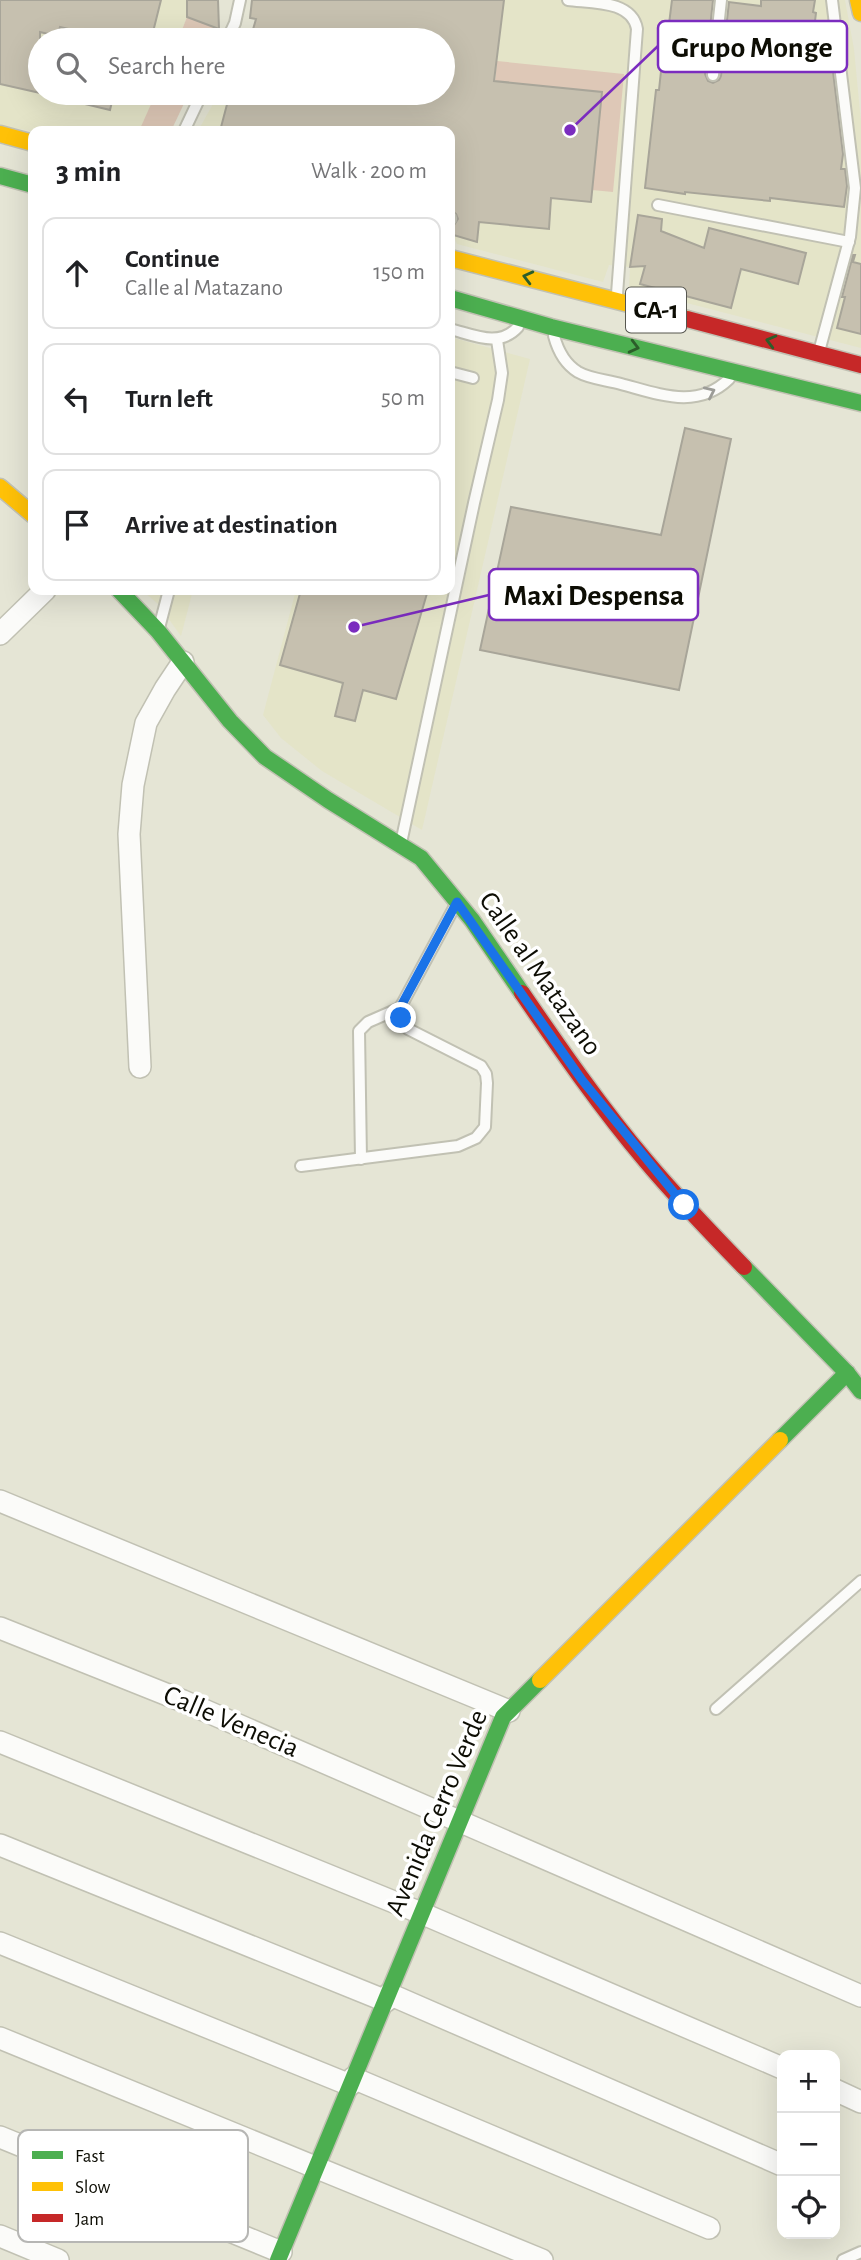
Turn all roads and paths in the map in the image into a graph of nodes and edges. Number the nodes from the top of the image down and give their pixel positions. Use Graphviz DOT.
graph roads {
  1 [pos="240,0"];
  2 [pos="568,0"];
  3 [pos="720,0"];
  4 [pos="832,0"];
  5 [pos="859,0"];
  6 [pos="861,13"];
  7 [pos="233,28"];
  8 [pos="713,75"];
  9 [pos="196,105"];
  10 [pos="186,126"];
  11 [pos="0,134"];
  12 [pos="28,142"];
  13 [pos="0,176"];
  14 [pos="28,184"];
  15 [pos="658,205"];
  16 [pos="849,242"];
  17 [pos="455,259"];
  18 [pos="567,287"];
  19 [pos="455,299"];
  20 [pos="616,300"];
  21 [pos="585,314"];
  22 [pos="523,319"];
  23 [pos="551,327"];
  24 [pos="455,330"];
  25 [pos="497,340"];
  26 [pos="605,340"];
  27 [pos="818,354"];
  28 [pos="861,365"];
  29 [pos="735,372"];
  30 [pos="455,373"];
  31 [pos="473,378"];
  32 [pos="861,403"];
  33 [pos="0,486"];
  34 [pos="28,510"];
  35 [pos="455,591"];
  36 [pos="40,595"];
  37 [pos="124,595"];
  38 [pos="168,595"];
  39 [pos="454,595"];
  40 [pos="158,631"];
  41 [pos="0,634"];
  42 [pos="183,662"];
  43 [pos="400,845"];
  44 [pos="457,902"];
  45 [pos="400,1008"];
  46 [pos="141,1067"];
  47 [pos="361,1159"];
  48 [pos="301,1166"];
  49 [pos="847,1373"];
  50 [pos="861,1391"];
  51 [pos="0,1501"];
  52 [pos="861,1581"];
  53 [pos="0,1628"];
  54 [pos="716,1709"];
  55 [pos="509,1710"];
  56 [pos="0,1742"];
  57 [pos="460,1821"];
  58 [pos="0,1845"];
  59 [pos="421,1913"];
  60 [pos="0,1943"];
  61 [pos="861,1996"];
  62 [pos="387,1997"];
  63 [pos="0,2038"];
  64 [pos="777,2066"];
  65 [pos="352,2081"];
  66 [pos="840,2093"];
  67 [pos="861,2102"];
  68 [pos="225,2130"];
  69 [pos="0,2137"];
  70 [pos="248,2139"];
  71 [pos="18,2145"];
  72 [pos="777,2163"];
  73 [pos="316,2167"];
  74 [pos="709,2228"];
  75 [pos="0,2236"];
  76 [pos="243,2242"];
  77 [pos="861,2252"];
  78 [pos="280,2258"];
  79 [pos="58,2260"];
  80 [pos="542,2260"];
  81 [pos="843,2260"];
  1 -- 7 [label="lane"];
  2 -- 20 [label="lane"];
  3 -- 8 [label="lane"];
  4 -- 16 [label="lane"];
  5 -- 6 [label="main road"];
  9 -- 10 [label="lane"];
  11 -- 12 [label="main road"];
  13 -- 14 [label="main road"];
  15 -- 16 [label="lane"];
  16 -- 27 [label="lane"];
  18 -- 17 [label="main road, CA-1, one-way"];
  18 -- 20 [label="main road, CA-1"];
  18 -- 21 [label="main road"];
  19 -- 22 [label="main road, CA-1"];
  20 -- 21 [label="main road"];
  27 -- 20 [label="main road, CA-1, one-way"];
  21 -- 23 [label="main road"];
  21 -- 26 [label="main road"];
  22 -- 23 [label="main road, CA-1"];
  22 -- 25 [label="lane"];
  23 -- 26 [label="main road, CA-1"];
  23 -- 29 [label="lane, one-way"];
  24 -- 25 [label="lane"];
  25 -- 35 [label="lane"];
  26 -- 29 [label="main road, CA-1, one-way"];
  27 -- 28 [label="main road, CA-1"];
  29 -- 32 [label="main road, CA-1"];
  30 -- 31 [label="lane"];
  33 -- 34 [label="main road"];
  36 -- 41 [label="street"];
  37 -- 40 [label="main road, Calle al Matazano"];
  38 -- 40 [label="lane"];
  39 -- 43 [label="lane"];
  40 -- 42 [label="main road, Calle al Matazano"];
  42 -- 43 [label="main road, Calle al Matazano"];
  42 -- 46 [label="street"];
  43 -- 44 [label="main road, Calle al Matazano"];
  44 -- 45 [label="lane"];
  44 -- 49 [label="main road, Calle al Matazano"];
  45 -- 47 [label="lane"];
  45 -- 47 [label="lane"];
  47 -- 48 [label="lane"];
  49 -- 50 [label="main road, Calle al Matazano"];
  49 -- 55 [label="main road, Avenida Cerro Verde"];
  51 -- 55 [label="street"];
  52 -- 54 [label="lane"];
  53 -- 57 [label="street, Calle Venecia"];
  55 -- 57 [label="main road, Avenida Cerro Verde"];
  56 -- 59 [label="street"];
  57 -- 59 [label="main road, Avenida Cerro Verde"];
  57 -- 61 [label="street, Calle Venecia"];
  58 -- 62 [label="street"];
  59 -- 62 [label="main road, Avenida Cerro Verde"];
  59 -- 64 [label="street"];
  60 -- 65 [label="street"];
  62 -- 65 [label="main road, Avenida Cerro Verde"];
  62 -- 72 [label="street"];
  63 -- 68 [label="street"];
  65 -- 73 [label="main road, Avenida Cerro Verde"];
  65 -- 74 [label="street"];
  66 -- 67 [label="street"];
  69 -- 71 [label="street"];
  70 -- 73 [label="street"];
  73 -- 78 [label="main road, Avenida Cerro Verde"];
  73 -- 80 [label="street"];
  75 -- 79 [label="street"];
  76 -- 78 [label="street"];
  77 -- 81 [label="lane"];
}
